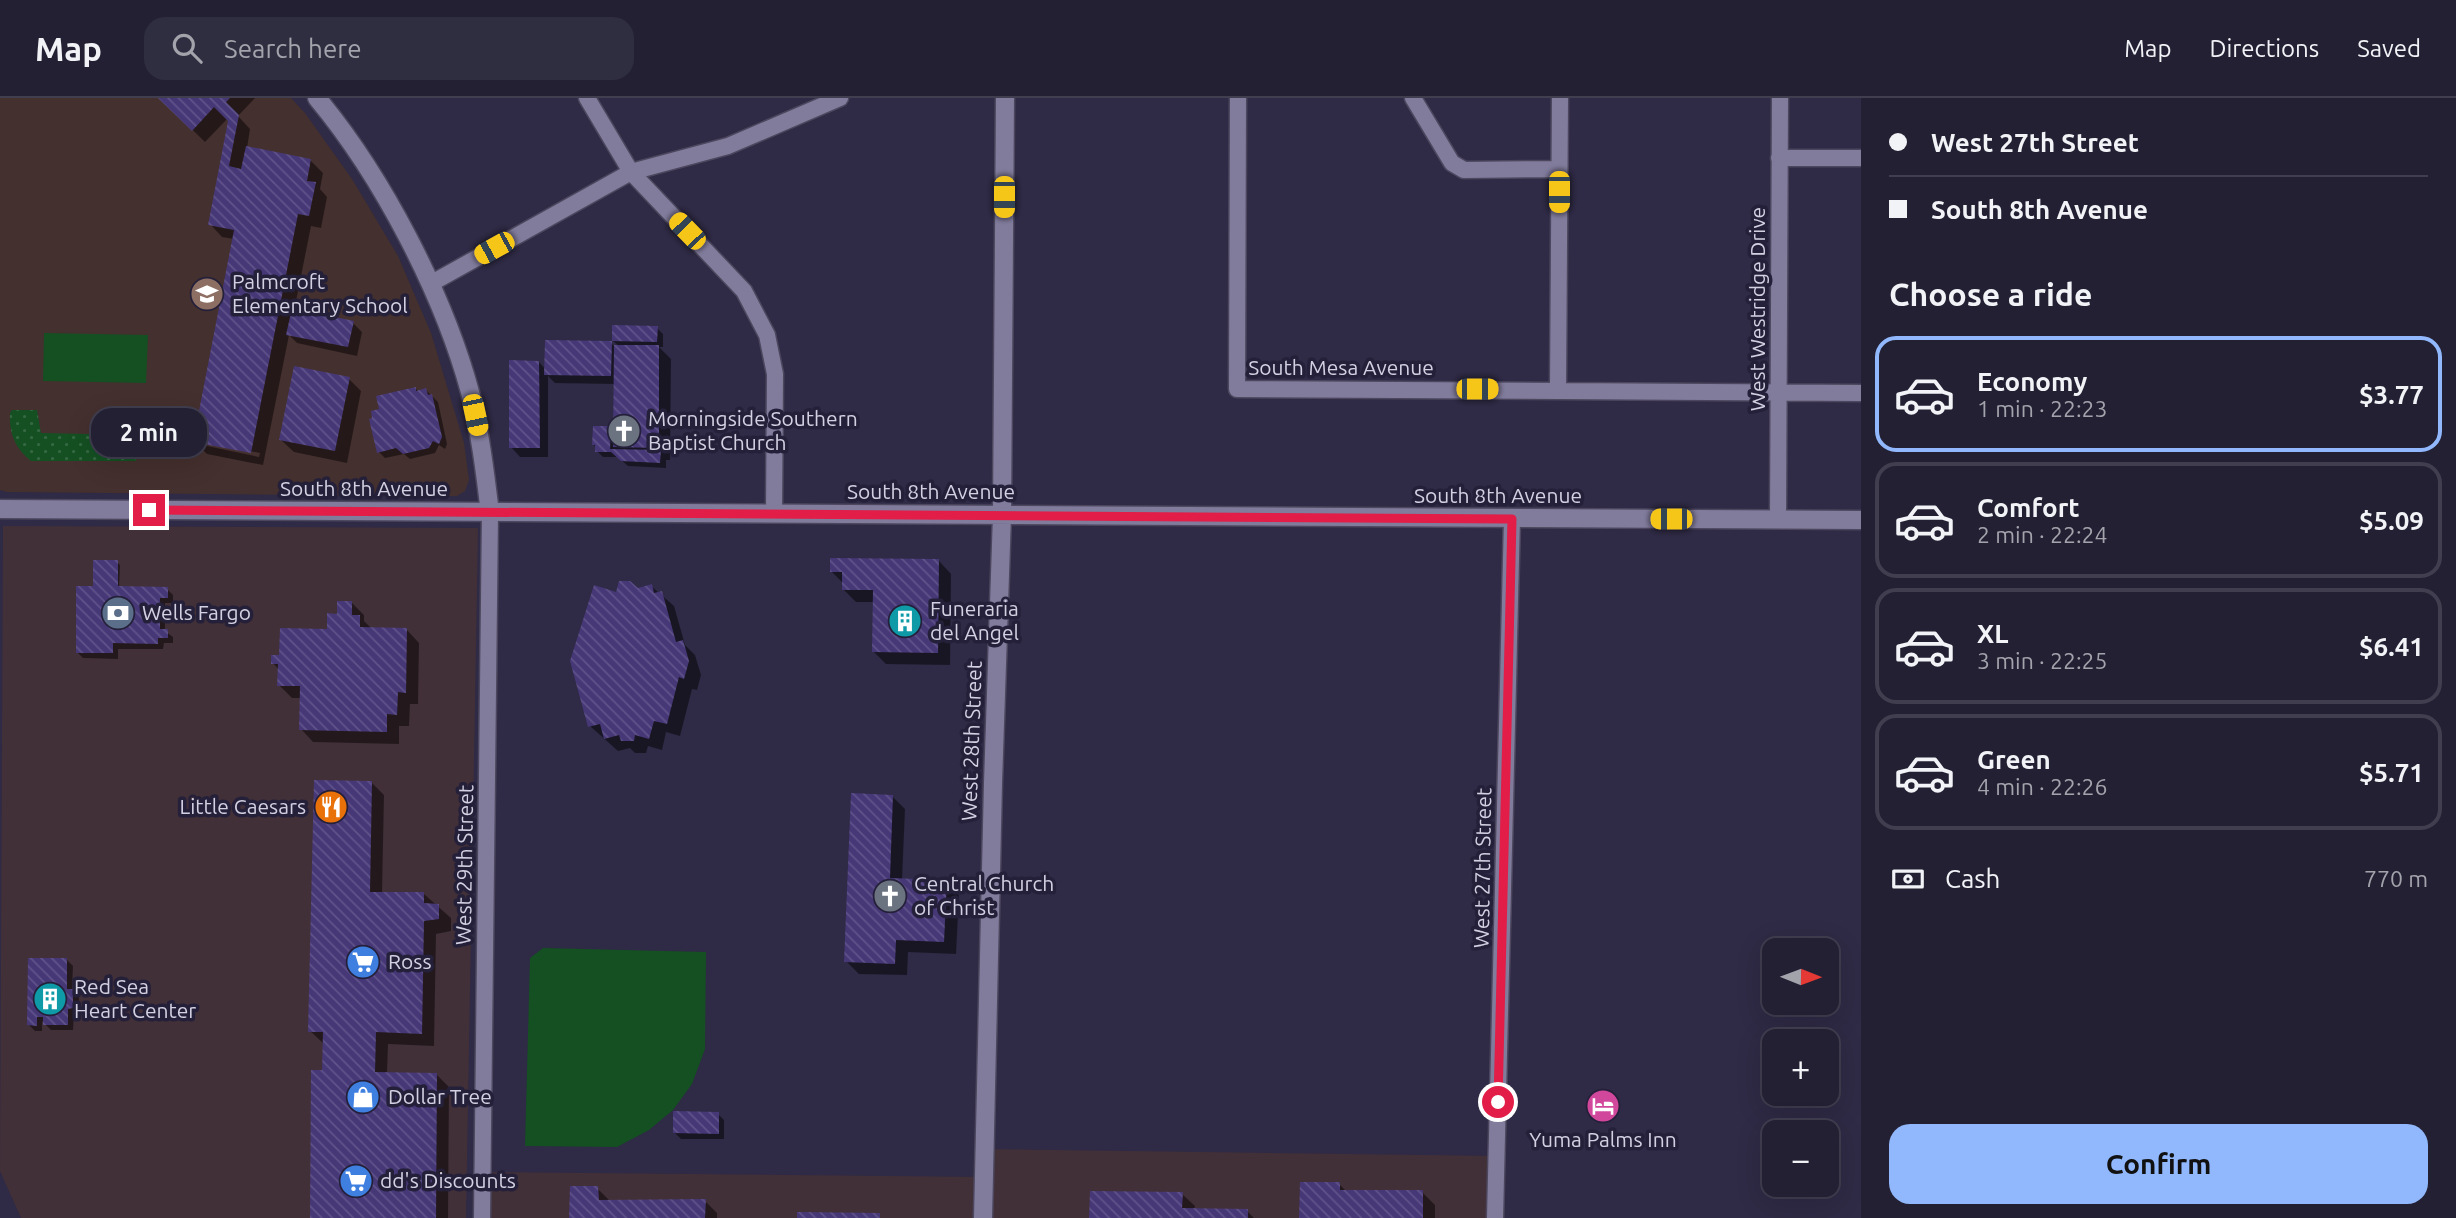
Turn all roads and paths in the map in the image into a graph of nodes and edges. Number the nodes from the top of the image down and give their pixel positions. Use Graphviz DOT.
graph roads {
  1 [pos="317,98"];
  2 [pos="587,98"];
  3 [pos="840,98"];
  4 [pos="1005,98"];
  5 [pos="1238,98"];
  6 [pos="1413,98"];
  7 [pos="1560,98"];
  8 [pos="1780,98"];
  9 [pos="1779,158"];
  10 [pos="1861,158"];
  11 [pos="1559,169"];
  12 [pos="631,172"];
  13 [pos="430,284"];
  14 [pos="1558,389"];
  15 [pos="1778,393"];
  16 [pos="1861,393"];
  17 [pos="0,509"];
  18 [pos="491,513"];
  19 [pos="774,514"];
  20 [pos="1002,514"];
  21 [pos="1512,519"];
  22 [pos="1778,520"];
  23 [pos="1861,520"];
  24 [pos="482,1218"];
  25 [pos="983,1218"];
  26 [pos="1495,1218"];
  1 -- 13 [label="street"];
  2 -- 12 [label="street"];
  3 -- 12 [label="street"];
  4 -- 20 [label="street, West 28th Street"];
  5 -- 14 [label="street, South Mesa Avenue"];
  6 -- 11 [label="street"];
  7 -- 11 [label="street"];
  8 -- 9 [label="street, West Westridge Drive"];
  9 -- 10 [label="street"];
  9 -- 15 [label="street, West Westridge Drive"];
  11 -- 14 [label="street"];
  12 -- 13 [label="street"];
  12 -- 19 [label="street"];
  13 -- 18 [label="street"];
  14 -- 15 [label="street, South Mesa Avenue"];
  15 -- 16 [label="street, South Mesa Avenue"];
  15 -- 22 [label="street, West Westridge Drive"];
  17 -- 18 [label="street, South 8th Avenue"];
  18 -- 19 [label="street, South 8th Avenue"];
  18 -- 24 [label="street, West 29th Street"];
  19 -- 20 [label="street, South 8th Avenue"];
  20 -- 21 [label="street, South 8th Avenue"];
  20 -- 25 [label="street, West 28th Street"];
  21 -- 22 [label="street, South 8th Avenue"];
  21 -- 26 [label="street, West 27th Street"];
  22 -- 23 [label="street, South 8th Avenue"];
}
